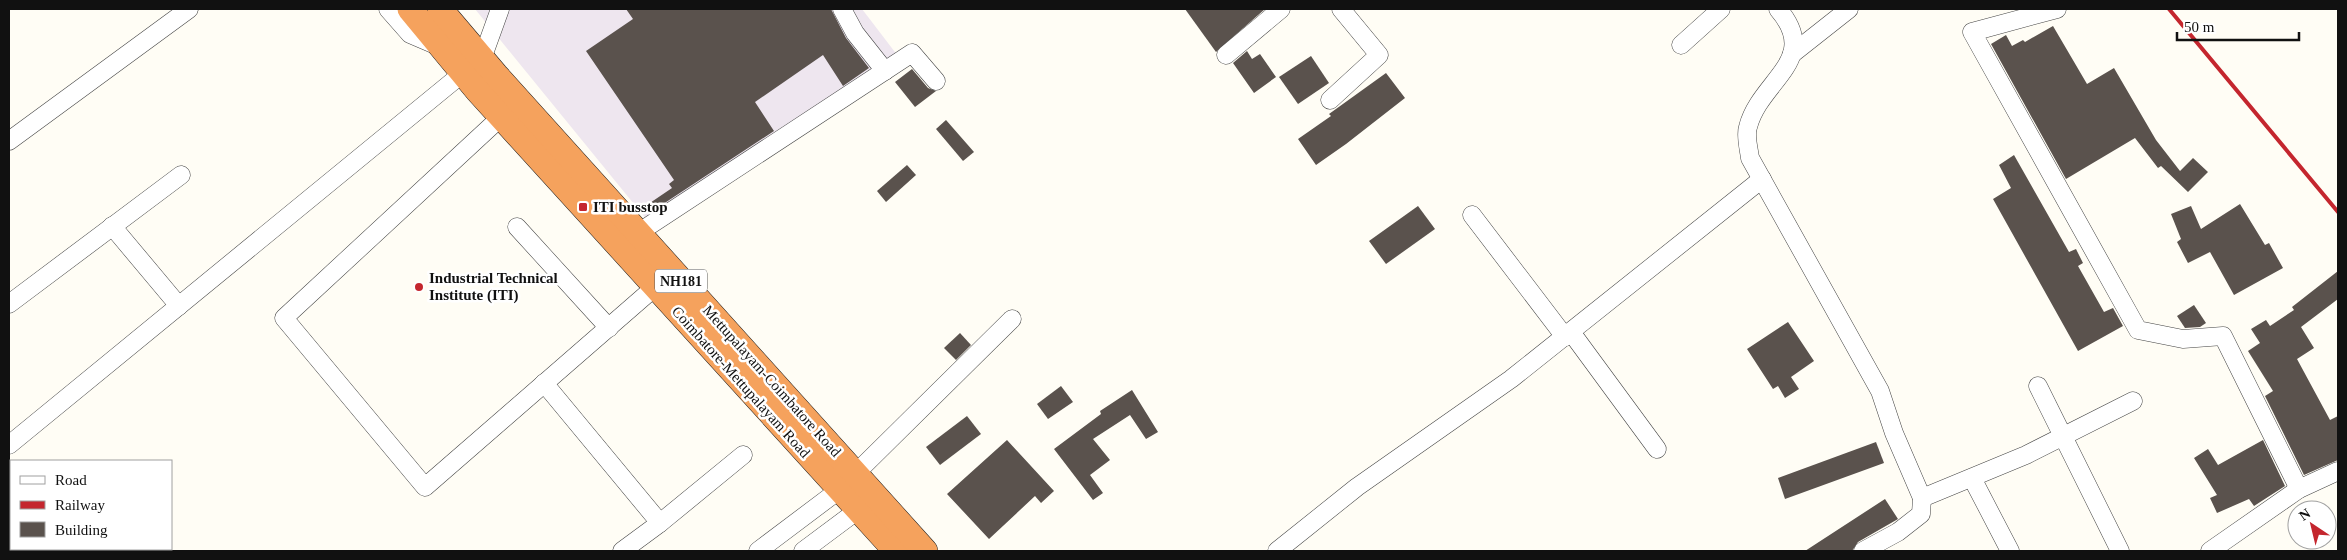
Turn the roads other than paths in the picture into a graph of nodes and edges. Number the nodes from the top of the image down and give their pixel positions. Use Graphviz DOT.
graph roads {
  1 [pos="189,9"];
  2 [pos="388,9"];
  3 [pos="410,9"];
  4 [pos="440,9"];
  5 [pos="460,9"];
  6 [pos="500,9"];
  7 [pos="842,9"];
  8 [pos="1281,9"];
  9 [pos="1340,9"];
  10 [pos="1721,9"];
  11 [pos="1778,9"];
  12 [pos="1849,9"];
  13 [pos="2056,9"];
  14 [pos="463,38"];
  15 [pos="1681,45"];
  16 [pos="441,48"];
  17 [pos="1792,54"];
  18 [pos="1226,55"];
  19 [pos="472,66"];
  20 [pos="885,71"];
  21 [pos="936,81"];
  22 [pos="1330,100"];
  23 [pos="501,117"];
  24 [pos="9,141"];
  25 [pos="181,175"];
  26 [pos="1762,179"];
  27 [pos="1472,215"];
  28 [pos="112,226"];
  29 [pos="517,227"];
  30 [pos="638,233"];
  31 [pos="655,287"];
  32 [pos="9,304"];
  33 [pos="179,306"];
  34 [pos="1012,319"];
  35 [pos="609,328"];
  36 [pos="1568,334"];
  37 [pos="544,383"];
  38 [pos="2038,386"];
  39 [pos="2133,401"];
  40 [pos="2064,436"];
  41 [pos="9,445"];
  42 [pos="1657,448"];
  43 [pos="743,455"];
  44 [pos="2338,470"];
  45 [pos="1972,478"];
  46 [pos="847,482"];
  47 [pos="2299,489"];
  48 [pos="1922,498"];
  49 [pos="858,510"];
  50 [pos="660,524"];
  51 [pos="622,551"];
  52 [pos="758,551"];
  53 [pos="803,551"];
  54 [pos="896,551"];
  55 [pos="925,551"];
  56 [pos="1277,551"];
  57 [pos="1863,551"];
  58 [pos="2010,551"];
  59 [pos="2120,551"];
  60 [pos="2210,551"];
  1 -- 24 [label="street"];
  2 -- 16 [label="street"];
  3 -- 16 [label="highway, Coimbatore-Mettupalayam Road / NH181"];
  4 -- 14 [label="highway, Mettupalayam-Coimbatore Road / NH181"];
  5 -- 14 [label="street"];
  6 -- 19 [label="street"];
  7 -- 20 [label="street"];
  8 -- 18 [label="street"];
  9 -- 22 [label="street"];
  10 -- 15 [label="street"];
  11 -- 17 [label="street"];
  12 -- 17 [label="street"];
  13 -- 47 [label="street"];
  14 -- 19 [label="highway, Mettupalayam-Coimbatore Road / NH181"];
  16 -- 19 [label="highway, Coimbatore-Mettupalayam Road / NH181"];
  17 -- 26 [label="street"];
  19 -- 23 [label="highway, Coimbatore-Mettupalayam Road / NH181"];
  19 -- 30 [label="highway, Mettupalayam-Coimbatore Road / NH181"];
  19 -- 33 [label="street"];
  20 -- 21 [label="street"];
  20 -- 30 [label="street"];
  23 -- 31 [label="highway, Coimbatore-Mettupalayam Road / NH181"];
  23 -- 37 [label="street"];
  25 -- 28 [label="street"];
  26 -- 36 [label="street"];
  26 -- 48 [label="street"];
  27 -- 36 [label="street"];
  28 -- 32 [label="street"];
  28 -- 33 [label="street"];
  29 -- 35 [label="street"];
  30 -- 46 [label="highway, Mettupalayam-Coimbatore Road / NH181"];
  31 -- 35 [label="street"];
  31 -- 46 [label="highway, Coimbatore-Mettupalayam Road / NH181"];
  33 -- 41 [label="street"];
  34 -- 46 [label="street"];
  35 -- 37 [label="street"];
  36 -- 42 [label="street"];
  36 -- 56 [label="street"];
  37 -- 50 [label="street"];
  38 -- 40 [label="street"];
  39 -- 40 [label="street"];
  40 -- 45 [label="street"];
  40 -- 59 [label="street"];
  43 -- 50 [label="street"];
  44 -- 47 [label="street"];
  45 -- 48 [label="street"];
  45 -- 58 [label="street"];
  46 -- 49 [label="highway, Coimbatore-Mettupalayam Road / NH181"];
  46 -- 52 [label="street"];
  46 -- 55 [label="highway, Mettupalayam-Coimbatore Road / NH181"];
  47 -- 60 [label="street"];
  48 -- 57 [label="street"];
  49 -- 53 [label="street"];
  49 -- 54 [label="highway, Coimbatore-Mettupalayam Road / NH181"];
  50 -- 51 [label="street"];
}
